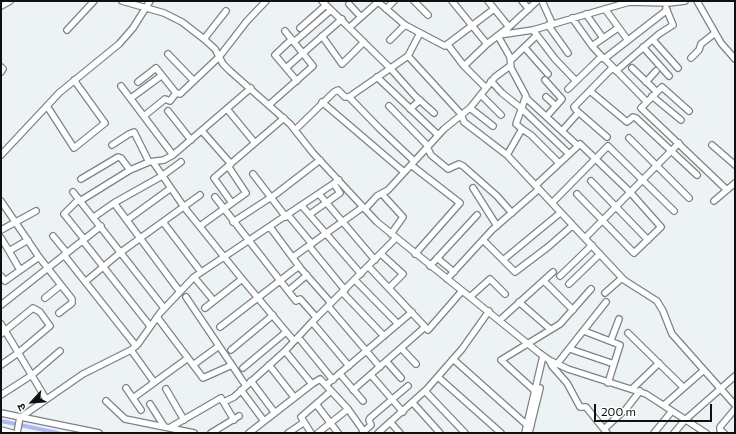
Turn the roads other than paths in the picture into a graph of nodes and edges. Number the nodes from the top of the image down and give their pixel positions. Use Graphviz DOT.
graph roads {
  1 [pos="10,1"];
  2 [pos="94,1"];
  3 [pos="123,1"];
  4 [pos="150,1"];
  5 [pos="266,1"];
  6 [pos="377,1"];
  7 [pos="394,1"];
  8 [pos="414,1"];
  9 [pos="452,1"];
  10 [pos="488,1"];
  11 [pos="522,1"];
  12 [pos="537,1"];
  13 [pos="542,1"];
  14 [pos="685,1"];
  15 [pos="697,1"];
  16 [pos="324,3"];
  17 [pos="663,3"];
  18 [pos="349,4"];
  19 [pos="1,6"];
  20 [pos="145,8"];
  21 [pos="386,9"];
  22 [pos="494,9"];
  23 [pos="529,9"];
  24 [pos="605,9"];
  25 [pos="331,10"];
  26 [pos="667,10"];
  27 [pos="226,11"];
  28 [pos="586,14"];
  29 [pos="428,15"];
  30 [pos="361,17"];
  31 [pos="572,18"];
  32 [pos="342,19"];
  33 [pos="550,24"];
  34 [pos="405,25"];
  35 [pos="350,27"];
  36 [pos="473,27"];
  37 [pos="510,27"];
  38 [pos="300,28"];
  39 [pos="618,28"];
  40 [pos="67,30"];
  41 [pos="532,30"];
  42 [pos="285,31"];
  43 [pos="420,32"];
  44 [pos="715,33"];
  45 [pos="322,36"];
  46 [pos="498,36"];
  47 [pos="536,36"];
  48 [pos="603,38"];
  49 [pos="204,39"];
  50 [pos="627,39"];
  51 [pos="390,40"];
  52 [pos="653,40"];
  53 [pos="293,41"];
  54 [pos="364,42"];
  55 [pos="486,44"];
  56 [pos="448,45"];
  57 [pos="592,46"];
  58 [pos="643,47"];
  59 [pos="525,48"];
  60 [pos="303,53"];
  61 [pos="568,53"];
  62 [pos="168,54"];
  63 [pos="408,56"];
  64 [pos="219,57"];
  65 [pos="603,58"];
  66 [pos="691,58"];
  67 [pos="735,59"];
  68 [pos="510,63"];
  69 [pos="464,66"];
  70 [pos="1,67"];
  71 [pos="286,68"];
  72 [pos="390,68"];
  73 [pos="632,68"];
  74 [pos="678,68"];
  75 [pos="615,69"];
  76 [pos="656,71"];
  77 [pos="1,72"];
  78 [pos="548,74"];
  79 [pos="161,76"];
  80 [pos="669,76"];
  81 [pos="377,77"];
  82 [pos="74,80"];
  83 [pos="546,80"];
  84 [pos="194,81"];
  85 [pos="297,81"];
  86 [pos="491,81"];
  87 [pos="138,82"];
  88 [pos="576,82"];
  89 [pos="646,82"];
  90 [pos="121,86"];
  91 [pos="251,88"];
  92 [pos="486,88"];
  93 [pos="568,89"];
  94 [pos="590,91"];
  95 [pos="176,93"];
  96 [pos="654,93"];
  97 [pos="349,96"];
  98 [pos="482,96"];
  99 [pos="546,96"];
  100 [pos="130,98"];
  101 [pos="526,98"];
  102 [pos="420,100"];
  103 [pos="646,101"];
  104 [pos="322,102"];
  105 [pos="270,104"];
  106 [pos="47,106"];
  107 [pos="389,106"];
  108 [pos="556,106"];
  109 [pos="470,108"];
  110 [pos="410,109"];
  111 [pos="522,109"];
  112 [pos="227,110"];
  113 [pos="168,111"];
  114 [pos="689,111"];
  115 [pos="434,113"];
  116 [pos="578,113"];
  117 [pos="461,114"];
  118 [pos="501,115"];
  119 [pos="144,116"];
  120 [pos="547,116"];
  121 [pos="284,118"];
  122 [pos="681,120"];
  123 [pos="492,126"];
  124 [pos="522,129"];
  125 [pos="294,130"];
  126 [pos="202,131"];
  127 [pos="562,131"];
  128 [pos="438,136"];
  129 [pos="607,137"];
  130 [pos="629,138"];
  131 [pos="191,140"];
  132 [pos="255,143"];
  133 [pos="679,143"];
  134 [pos="577,145"];
  135 [pos="712,145"];
  136 [pos="112,146"];
  137 [pos="428,146"];
  138 [pos="671,151"];
  139 [pos="568,153"];
  140 [pos="1,155"];
  141 [pos="507,155"];
  142 [pos="173,156"];
  143 [pos="596,158"];
  144 [pos="320,160"];
  145 [pos="151,162"];
  146 [pos="181,162"];
  147 [pos="413,163"];
  148 [pos="559,163"];
  149 [pos="230,165"];
  150 [pos="657,165"];
  151 [pos="735,165"];
  152 [pos="130,170"];
  153 [pos="404,172"];
  154 [pos="253,174"];
  155 [pos="697,175"];
  156 [pos="162,176"];
  157 [pos="81,179"];
  158 [pos="643,179"];
  159 [pos="591,180"];
  160 [pos="336,182"];
  161 [pos="735,183"];
  162 [pos="538,187"];
  163 [pos="171,188"];
  164 [pos="474,188"];
  165 [pos="727,190"];
  166 [pos="73,192"];
  167 [pos="630,192"];
  168 [pos="320,194"];
  169 [pos="382,194"];
  170 [pos="578,194"];
  171 [pos="200,195"];
  172 [pos="215,197"];
  173 [pos="271,197"];
  174 [pos="688,198"];
  175 [pos="80,200"];
  176 [pos="1,201"];
  177 [pos="714,201"];
  178 [pos="114,203"];
  179 [pos="232,203"];
  180 [pos="327,203"];
  181 [pos="552,204"];
  182 [pos="302,206"];
  183 [pos="616,206"];
  184 [pos="184,207"];
  185 [pos="364,208"];
  186 [pos="223,209"];
  187 [pos="36,211"];
  188 [pos="674,211"];
  189 [pos="512,213"];
  190 [pos="560,213"];
  191 [pos="310,214"];
  192 [pos="477,215"];
  193 [pos="287,216"];
  194 [pos="94,218"];
  195 [pos="127,220"];
  196 [pos="602,220"];
  197 [pos="16,222"];
  198 [pos="163,222"];
  199 [pos="234,222"];
  200 [pos="343,223"];
  201 [pos="100,226"];
  202 [pos="200,226"];
  203 [pos="497,226"];
  204 [pos="572,226"];
  205 [pos="270,227"];
  206 [pos="1,230"];
  207 [pos="326,234"];
  208 [pos="53,236"];
  209 [pos="394,236"];
  210 [pos="1,238"];
  211 [pos="585,238"];
  212 [pos="140,239"];
  213 [pos="28,240"];
  214 [pos="84,240"];
  215 [pos="248,240"];
  216 [pos="483,240"];
  217 [pos="648,240"];
  218 [pos="310,245"];
  219 [pos="592,246"];
  220 [pos="8,251"];
  221 [pos="121,252"];
  222 [pos="66,254"];
  223 [pos="381,254"];
  224 [pos="415,254"];
  225 [pos="600,254"];
  226 [pos="223,256"];
  227 [pos="39,257"];
  228 [pos="293,257"];
  229 [pos="437,258"];
  230 [pos="375,260"];
  231 [pos="503,260"];
  232 [pos="299,266"];
  233 [pos="368,266"];
  234 [pos="430,266"];
  235 [pos="103,267"];
  236 [pos="48,269"];
  237 [pos="20,270"];
  238 [pos="201,272"];
  239 [pos="454,272"];
  240 [pos="553,272"];
  241 [pos="360,274"];
  242 [pos="1,276"];
  243 [pos="307,276"];
  244 [pos="560,276"];
  245 [pos="194,277"];
  246 [pos="622,278"];
  247 [pos="242,279"];
  248 [pos="447,279"];
  249 [pos="355,280"];
  250 [pos="544,280"];
  251 [pos="280,281"];
  252 [pos="85,282"];
  253 [pos="568,284"];
  254 [pos="61,285"];
  255 [pos="389,288"];
  256 [pos="591,289"];
  257 [pos="288,290"];
  258 [pos="344,291"];
  259 [pos="462,291"];
  260 [pos="180,292"];
  261 [pos="605,293"];
  262 [pos="505,294"];
  263 [pos="186,297"];
  264 [pos="257,297"];
  265 [pos="470,297"];
  266 [pos="45,298"];
  267 [pos="214,301"];
  268 [pos="519,302"];
  269 [pos="606,302"];
  270 [pos="1,305"];
  271 [pos="330,305"];
  272 [pos="164,308"];
  273 [pos="205,308"];
  274 [pos="573,310"];
  275 [pos="489,311"];
  276 [pos="59,312"];
  277 [pos="412,312"];
  278 [pos="273,315"];
  279 [pos="157,317"];
  280 [pos="619,319"];
  281 [pos="314,320"];
  282 [pos="500,320"];
  283 [pos="1,324"];
  284 [pos="398,324"];
  285 [pos="150,326"];
  286 [pos="220,327"];
  287 [pos="425,327"];
  288 [pos="550,329"];
  289 [pos="584,331"];
  290 [pos="3,332"];
  291 [pos="286,332"];
  292 [pos="628,333"];
  293 [pos="384,336"];
  294 [pos="296,339"];
  295 [pos="611,340"];
  296 [pos="528,344"];
  297 [pos="136,346"];
  298 [pos="219,346"];
  299 [pos="401,348"];
  300 [pos="570,349"];
  301 [pos="131,350"];
  302 [pos="231,350"];
  303 [pos="60,351"];
  304 [pos="285,351"];
  305 [pos="366,352"];
  306 [pos="18,353"];
  307 [pos="188,358"];
  308 [pos="546,358"];
  309 [pos="453,359"];
  310 [pos="386,361"];
  311 [pos="659,363"];
  312 [pos="416,364"];
  313 [pos="557,364"];
  314 [pos="614,364"];
  315 [pos="1,365"];
  316 [pos="193,365"];
  317 [pos="232,365"];
  318 [pos="269,365"];
  319 [pos="349,366"];
  320 [pos="380,367"];
  321 [pos="244,368"];
  322 [pos="704,370"];
  323 [pos="340,374"];
  324 [pos="32,375"];
  325 [pos="371,375"];
  326 [pos="735,376"];
  327 [pos="438,377"];
  328 [pos="401,378"];
  329 [pos="333,380"];
  330 [pos="251,381"];
  331 [pos="154,382"];
  332 [pos="608,383"];
  333 [pos="312,384"];
  334 [pos="326,385"];
  335 [pos="408,386"];
  336 [pos="683,387"];
  337 [pos="126,388"];
  338 [pos="244,388"];
  339 [pos="632,388"];
  340 [pos="166,389"];
  341 [pos="721,389"];
  342 [pos="353,390"];
  343 [pos="331,391"];
  344 [pos="425,391"];
  345 [pos="535,391"];
  346 [pos="640,391"];
  347 [pos="1,395"];
  348 [pos="294,397"];
  349 [pos="133,398"];
  350 [pos="46,399"];
  351 [pos="106,400"];
  352 [pos="393,400"];
  353 [pos="363,401"];
  354 [pos="224,402"];
  355 [pos="412,403"];
  356 [pos="150,404"];
  357 [pos="316,404"];
  358 [pos="735,404"];
  359 [pos="664,405"];
  360 [pos="348,409"];
  361 [pos="735,409"];
  362 [pos="141,410"];
  363 [pos="672,411"];
  364 [pos="403,412"];
  365 [pos="1,413"];
  366 [pos="275,413"];
  367 [pos="184,420"];
  368 [pos="685,420"];
  369 [pos="264,421"];
  370 [pos="303,422"];
  371 [pos="390,422"];
  372 [pos="330,423"];
  373 [pos="19,424"];
  374 [pos="529,425"];
  375 [pos="164,426"];
  376 [pos="171,427"];
  377 [pos="1,430"];
  378 [pos="606,431"];
  379 [pos="364,432"];
  380 [pos="12,433"];
  381 [pos="99,433"];
  382 [pos="194,433"];
  383 [pos="211,433"];
  384 [pos="250,433"];
  385 [pos="288,433"];
  386 [pos="311,433"];
  387 [pos="318,433"];
  388 [pos="338,433"];
  389 [pos="378,433"];
  390 [pos="400,433"];
  391 [pos="440,433"];
  392 [pos="465,433"];
  393 [pos="501,433"];
  394 [pos="525,433"];
  395 [pos="530,433"];
  396 [pos="654,433"];
  397 [pos="674,433"];
  398 [pos="706,433"];
  399 [pos="724,433"];
  1 -- 19 [label="street"];
  2 -- 40 [label="street"];
  3 -- 20 [label="street"];
  4 -- 20 [label="street"];
  5 -- 64 [label="street"];
  6 -- 21 [label="street"];
  6 -- 30 [label="street"];
  7 -- 21 [label="street"];
  8 -- 29 [label="street"];
  9 -- 36 [label="street"];
  10 -- 22 [label="street"];
  11 -- 23 [label="street"];
  12 -- 23 [label="street"];
  13 -- 33 [label="street"];
  14 -- 17 [label="street"];
  15 -- 44 [label="street"];
  16 -- 25 [label="street"];
  16 -- 38 [label="street"];
  17 -- 24 [label="street"];
  17 -- 26 [label="street"];
  18 -- 30 [label="street"];
  20 -- 49 [label="street"];
  20 -- 82 [label="street"];
  21 -- 34 [label="street"];
  22 -- 36 [label="street"];
  22 -- 37 [label="street"];
  23 -- 37 [label="street"];
  24 -- 28 [label="street"];
  24 -- 39 [label="street"];
  25 -- 32 [label="street"];
  25 -- 53 [label="street"];
  26 -- 50 [label="street"];
  26 -- 52 [label="street"];
  27 -- 49 [label="street"];
  28 -- 31 [label="street"];
  28 -- 48 [label="street"];
  30 -- 35 [label="street"];
  31 -- 33 [label="street"];
  31 -- 57 [label="street"];
  32 -- 35 [label="street"];
  32 -- 45 [label="street"];
  33 -- 41 [label="street"];
  33 -- 61 [label="street"];
  34 -- 43 [label="street"];
  34 -- 51 [label="street"];
  35 -- 54 [label="street"];
  36 -- 55 [label="street"];
  36 -- 56 [label="street"];
  37 -- 46 [label="street"];
  39 -- 48 [label="street"];
  39 -- 50 [label="street"];
  41 -- 46 [label="street"];
  41 -- 47 [label="street"];
  42 -- 53 [label="street"];
  43 -- 56 [label="street"];
  43 -- 63 [label="street"];
  44 -- 66 [label="street"];
  44 -- 67 [label="street"];
  45 -- 54 [label="street"];
  45 -- 60 [label="street"];
  46 -- 55 [label="street"];
  46 -- 68 [label="street"];
  47 -- 59 [label="street"];
  47 -- 88 [label="street"];
  48 -- 57 [label="street"];
  49 -- 64 [label="street"];
  50 -- 65 [label="street"];
  52 -- 58 [label="street"];
  52 -- 74 [label="street"];
  53 -- 60 [label="street"];
  53 -- 71 [label="street"];
  54 -- 72 [label="street"];
  55 -- 69 [label="street"];
  56 -- 69 [label="street"];
  57 -- 65 [label="street"];
  58 -- 75 [label="street"];
  58 -- 80 [label="street"];
  59 -- 68 [label="street"];
  59 -- 78 [label="street"];
  60 -- 71 [label="street"];
  60 -- 85 [label="street"];
  62 -- 84 [label="street"];
  63 -- 72 [label="street"];
  63 -- 117 [label="street"];
  64 -- 84 [label="street"];
  64 -- 91 [label="street"];
  65 -- 75 [label="street"];
  65 -- 88 [label="street"];
  68 -- 86 [label="street"];
  68 -- 101 [label="street"];
  69 -- 92 [label="street"];
  70 -- 77 [label="street"];
  71 -- 85 [label="street"];
  72 -- 81 [label="street"];
  72 -- 102 [label="street"];
  73 -- 89 [label="street"];
  75 -- 94 [label="street"];
  75 -- 103 [label="street"];
  76 -- 89 [label="street"];
  79 -- 87 [label="street"];
  79 -- 95 [label="street"];
  79 -- 100 [label="street"];
  81 -- 97 [label="street"];
  81 -- 110 [label="street"];
  82 -- 106 [label="street"];
  82 -- 106 [label="street"];
  83 -- 108 [label="street"];
  84 -- 95 [label="street"];
  85 -- 105 [label="street"];
  86 -- 92 [label="street"];
  86 -- 111 [label="street"];
  88 -- 93 [label="street"];
  89 -- 96 [label="street"];
  90 -- 100 [label="street"];
  91 -- 105 [label="street"];
  91 -- 112 [label="street"];
  92 -- 98 [label="street"];
  94 -- 116 [label="street"];
  94 -- 138 [label="street"];
  95 -- 119 [label="street"];
  96 -- 103 [label="street"];
  96 -- 114 [label="street"];
  96 -- 122 [label="street"];
  97 -- 104 [label="street"];
  97 -- 147 [label="street"];
  98 -- 109 [label="street"];
  98 -- 118 [label="street"];
  99 -- 108 [label="street"];
  100 -- 119 [label="street"];
  101 -- 111 [label="street"];
  101 -- 120 [label="street"];
  102 -- 110 [label="street"];
  102 -- 115 [label="street"];
  103 -- 133 [label="street"];
  104 -- 125 [label="street"];
  104 -- 153 [label="street"];
  105 -- 121 [label="street"];
  106 -- 140 [label="street"];
  107 -- 137 [label="street"];
  108 -- 120 [label="street"];
  109 -- 117 [label="street"];
  109 -- 123 [label="street"];
  110 -- 128 [label="street"];
  111 -- 124 [label="street"];
  111 -- 139 [label="street"];
  112 -- 126 [label="street"];
  112 -- 132 [label="street"];
  113 -- 131 [label="street"];
  116 -- 127 [label="street"];
  116 -- 129 [label="street"];
  117 -- 128 [label="street"];
  117 -- 141 [label="street"];
  119 -- 142 [label="street"];
  120 -- 127 [label="street"];
  121 -- 125 [label="street"];
  121 -- 132 [label="street"];
  124 -- 141 [label="street"];
  124 -- 148 [label="street"];
  125 -- 144 [label="street"];
  126 -- 131 [label="street"];
  126 -- 149 [label="street"];
  127 -- 134 [label="street"];
  128 -- 137 [label="street"];
  130 -- 150 [label="street"];
  131 -- 142 [label="street"];
  132 -- 149 [label="street"];
  133 -- 138 [label="street"];
  133 -- 165 [label="street"];
  134 -- 139 [label="street"];
  134 -- 143 [label="street"];
  135 -- 151 [label="street"];
  136 -- 145 [label="street"];
  137 -- 147 [label="street"];
  137 -- 189 [label="street"];
  138 -- 150 [label="street"];
  138 -- 155 [label="street"];
  139 -- 148 [label="street"];
  141 -- 162 [label="street"];
  142 -- 145 [label="street"];
  143 -- 158 [label="street"];
  143 -- 167 [label="street"];
  143 -- 181 [label="street"];
  144 -- 160 [label="street"];
  144 -- 173 [label="street"];
  145 -- 152 [label="street"];
  145 -- 156 [label="street"];
  146 -- 156 [label="street"];
  147 -- 153 [label="street"];
  147 -- 224 [label="street"];
  148 -- 162 [label="street"];
  149 -- 179 [label="street"];
  149 -- 179 [label="street"];
  150 -- 158 [label="street"];
  150 -- 174 [label="street"];
  152 -- 157 [label="street"];
  152 -- 175 [label="street"];
  153 -- 169 [label="street"];
  154 -- 173 [label="street"];
  156 -- 163 [label="street"];
  156 -- 178 [label="street"];
  158 -- 167 [label="street"];
  158 -- 188 [label="street"];
  159 -- 183 [label="street"];
  160 -- 168 [label="street"];
  160 -- 180 [label="street"];
  160 -- 185 [label="street"];
  161 -- 165 [label="street"];
  162 -- 181 [label="street"];
  162 -- 189 [label="street"];
  163 -- 184 [label="street"];
  163 -- 195 [label="street"];
  164 -- 203 [label="street"];
  165 -- 177 [label="street"];
  166 -- 175 [label="street"];
  167 -- 183 [label="street"];
  167 -- 217 [label="street"];
  168 -- 180 [label="street"];
  168 -- 182 [label="street"];
  169 -- 185 [label="street"];
  169 -- 209 [label="street"];
  170 -- 196 [label="street"];
  171 -- 184 [label="street"];
  172 -- 186 [label="street"];
  173 -- 193 [label="street"];
  173 -- 199 [label="street"];
  175 -- 194 [label="street"];
  175 -- 214 [label="street"];
  176 -- 197 [label="street"];
  178 -- 194 [label="street"];
  178 -- 195 [label="street"];
  179 -- 186 [label="street"];
  180 -- 191 [label="street"];
  180 -- 200 [label="street"];
  181 -- 190 [label="street"];
  182 -- 191 [label="street"];
  182 -- 193 [label="street"];
  183 -- 196 [label="street"];
  183 -- 217 [label="street"];
  184 -- 198 [label="street"];
  184 -- 202 [label="street"];
  185 -- 200 [label="street"];
  185 -- 209 [label="street"];
  186 -- 199 [label="street"];
  186 -- 202 [label="street"];
  187 -- 197 [label="street"];
  189 -- 203 [label="street"];
  190 -- 204 [label="street"];
  190 -- 231 [label="street"];
  191 -- 207 [label="street"];
  192 -- 229 [label="street"];
  193 -- 205 [label="street"];
  193 -- 218 [label="street"];
  194 -- 201 [label="street"];
  195 -- 212 [label="street"];
  196 -- 211 [label="street"];
  196 -- 217 [label="street"];
  197 -- 206 [label="street"];
  197 -- 213 [label="street"];
  198 -- 212 [label="street"];
  198 -- 238 [label="street"];
  199 -- 215 [label="street"];
  200 -- 207 [label="street"];
  200 -- 230 [label="street"];
  201 -- 214 [label="street"];
  201 -- 221 [label="street"];
  202 -- 226 [label="street"];
  203 -- 216 [label="street"];
  204 -- 211 [label="street"];
  204 -- 231 [label="street"];
  205 -- 215 [label="street"];
  205 -- 228 [label="street"];
  207 -- 218 [label="street"];
  207 -- 241 [label="street"];
  208 -- 222 [label="street"];
  209 -- 223 [label="street"];
  209 -- 224 [label="street"];
  210 -- 220 [label="street"];
  211 -- 219 [label="street"];
  212 -- 221 [label="street"];
  212 -- 260 [label="street"];
  213 -- 220 [label="street"];
  213 -- 227 [label="street"];
  214 -- 222 [label="street"];
  214 -- 235 [label="street"];
  215 -- 226 [label="street"];
  215 -- 251 [label="street"];
  216 -- 231 [label="street"];
  216 -- 239 [label="street"];
  218 -- 228 [label="street"];
  218 -- 258 [label="street"];
  219 -- 225 [label="street"];
  219 -- 244 [label="street"];
  220 -- 237 [label="street"];
  221 -- 235 [label="street"];
  221 -- 272 [label="street"];
  222 -- 236 [label="street"];
  222 -- 252 [label="street"];
  223 -- 230 [label="street"];
  223 -- 255 [label="street"];
  224 -- 234 [label="street"];
  225 -- 246 [label="street"];
  225 -- 253 [label="street"];
  226 -- 238 [label="street"];
  226 -- 247 [label="street"];
  227 -- 236 [label="street"];
  227 -- 237 [label="street"];
  228 -- 232 [label="street"];
  229 -- 234 [label="street"];
  229 -- 239 [label="street"];
  230 -- 233 [label="street"];
  232 -- 243 [label="street"];
  232 -- 251 [label="street"];
  233 -- 241 [label="street"];
  233 -- 255 [label="street"];
  234 -- 248 [label="street"];
  235 -- 252 [label="street"];
  235 -- 285 [label="street"];
  236 -- 254 [label="street"];
  236 -- 270 [label="street"];
  237 -- 242 [label="street"];
  238 -- 245 [label="street"];
  239 -- 248 [label="street"];
  240 -- 250 [label="street"];
  241 -- 249 [label="street"];
  243 -- 257 [label="street"];
  243 -- 271 [label="street"];
  245 -- 260 [label="street"];
  245 -- 267 [label="street"];
  246 -- 261 [label="street"];
  246 -- 322 [label="street"];
  247 -- 264 [label="street"];
  247 -- 267 [label="street"];
  248 -- 259 [label="street"];
  249 -- 258 [label="street"];
  249 -- 284 [label="street"];
  250 -- 268 [label="street"];
  250 -- 274 [label="street"];
  251 -- 257 [label="street"];
  251 -- 264 [label="street"];
  252 -- 297 [label="street"];
  254 -- 266 [label="street"];
  254 -- 276 [label="street"];
  255 -- 277 [label="street"];
  256 -- 274 [label="street"];
  257 -- 281 [label="street"];
  258 -- 271 [label="street"];
  258 -- 293 [label="street"];
  259 -- 265 [label="street"];
  259 -- 287 [label="street"];
  260 -- 272 [label="street"];
  262 -- 265 [label="street"];
  263 -- 298 [label="street"];
  264 -- 278 [label="street"];
  264 -- 286 [label="street"];
  265 -- 275 [label="street"];
  267 -- 273 [label="street"];
  268 -- 282 [label="street"];
  268 -- 288 [label="street"];
  269 -- 289 [label="street"];
  271 -- 281 [label="street"];
  271 -- 305 [label="street"];
  272 -- 279 [label="street"];
  274 -- 288 [label="street"];
  275 -- 282 [label="street"];
  275 -- 309 [label="street"];
  277 -- 284 [label="street"];
  277 -- 287 [label="street"];
  278 -- 291 [label="street"];
  278 -- 302 [label="street"];
  279 -- 285 [label="street"];
  279 -- 307 [label="street"];
  280 -- 295 [label="street"];
  281 -- 294 [label="street"];
  281 -- 319 [label="street"];
  282 -- 296 [label="street"];
  283 -- 290 [label="street"];
  284 -- 293 [label="street"];
  285 -- 297 [label="street"];
  287 -- 299 [label="street"];
  288 -- 296 [label="street"];
  289 -- 295 [label="street"];
  289 -- 300 [label="street"];
  290 -- 306 [label="street"];
  290 -- 306 [label="street"];
  291 -- 294 [label="street"];
  291 -- 321 [label="street"];
  292 -- 311 [label="street"];
  293 -- 305 [label="street"];
  294 -- 304 [label="street"];
  294 -- 329 [label="street"];
  295 -- 314 [label="street"];
  296 -- 308 [label="street"];
  296 -- 345 [label="street"];
  297 -- 301 [label="street"];
  298 -- 316 [label="street"];
  298 -- 317 [label="street"];
  299 -- 310 [label="street"];
  299 -- 312 [label="street"];
  300 -- 313 [label="street"];
  300 -- 314 [label="street"];
  301 -- 331 [label="street"];
  301 -- 350 [label="street"];
  303 -- 324 [label="street"];
  304 -- 318 [label="street"];
  304 -- 333 [label="street"];
  305 -- 319 [label="street"];
  305 -- 320 [label="street"];
  306 -- 315 [label="street"];
  306 -- 324 [label="street"];
  307 -- 316 [label="street"];
  307 -- 331 [label="street"];
  308 -- 313 [label="street"];
  308 -- 345 [label="street"];
  308 -- 374 [label="street"];
  308 -- 378 [label="street"];
  309 -- 327 [label="street"];
  309 -- 374 [label="street"];
  310 -- 320 [label="street"];
  310 -- 328 [label="street"];
  311 -- 336 [label="street"];
  311 -- 339 [label="street"];
  313 -- 332 [label="street"];
  314 -- 332 [label="street"];
  316 -- 317 [label="street"];
  317 -- 338 [label="street"];
  318 -- 330 [label="street"];
  318 -- 348 [label="street"];
  319 -- 323 [label="street"];
  320 -- 325 [label="street"];
  322 -- 336 [label="street"];
  322 -- 341 [label="street"];
  323 -- 329 [label="street"];
  323 -- 342 [label="street"];
  324 -- 347 [label="street"];
  324 -- 350 [label="street"];
  325 -- 342 [label="street"];
  325 -- 352 [label="street"];
  326 -- 341 [label="street"];
  327 -- 344 [label="street"];
  327 -- 393 [label="street"];
  329 -- 334 [label="street"];
  330 -- 338 [label="street"];
  330 -- 366 [label="street"];
  331 -- 349 [label="street"];
  332 -- 339 [label="street"];
  333 -- 334 [label="street"];
  333 -- 348 [label="street"];
  334 -- 343 [label="street"];
  335 -- 352 [label="street"];
  336 -- 359 [label="street"];
  337 -- 349 [label="street"];
  338 -- 354 [label="street"];
  338 -- 369 [label="street"];
  339 -- 346 [label="street"];
  340 -- 367 [label="street"];
  341 -- 358 [label="street"];
  341 -- 368 [label="street"];
  342 -- 353 [label="street"];
  343 -- 357 [label="street"];
  343 -- 360 [label="street"];
  344 -- 355 [label="street"];
  344 -- 392 [label="street"];
  345 -- 374 [label="street"];
  346 -- 359 [label="street"];
  346 -- 378 [label="street"];
  348 -- 366 [label="street"];
  349 -- 362 [label="street"];
  350 -- 373 [label="street"];
  351 -- 375 [label="street"];
  352 -- 364 [label="street"];
  352 -- 379 [label="street"];
  354 -- 367 [label="street"];
  354 -- 383 [label="street"];
  355 -- 364 [label="street"];
  355 -- 391 [label="street"];
  356 -- 375 [label="street"];
  357 -- 370 [label="street"];
  357 -- 372 [label="street"];
  359 -- 363 [label="street"];
  360 -- 372 [label="street"];
  360 -- 379 [label="street"];
  361 -- 399 [label="street"];
  363 -- 368 [label="street"];
  363 -- 396 [label="street"];
  364 -- 371 [label="street"];
  365 -- 373 [label="street"];
  366 -- 369 [label="street"];
  367 -- 376 [label="street"];
  368 -- 397 [label="street"];
  368 -- 398 [label="street"];
  369 -- 384 [label="street"];
  370 -- 385 [label="street"];
  370 -- 386 [label="street"];
  371 -- 389 [label="street"];
  371 -- 390 [label="street"];
  372 -- 387 [label="street"];
  372 -- 388 [label="street"];
  373 -- 381 [label="street"];
  374 -- 394 [label="street"];
  374 -- 395 [label="street"];
  375 -- 376 [label="street"];
  376 -- 382 [label="street"];
  377 -- 380 [label="street"];
}
